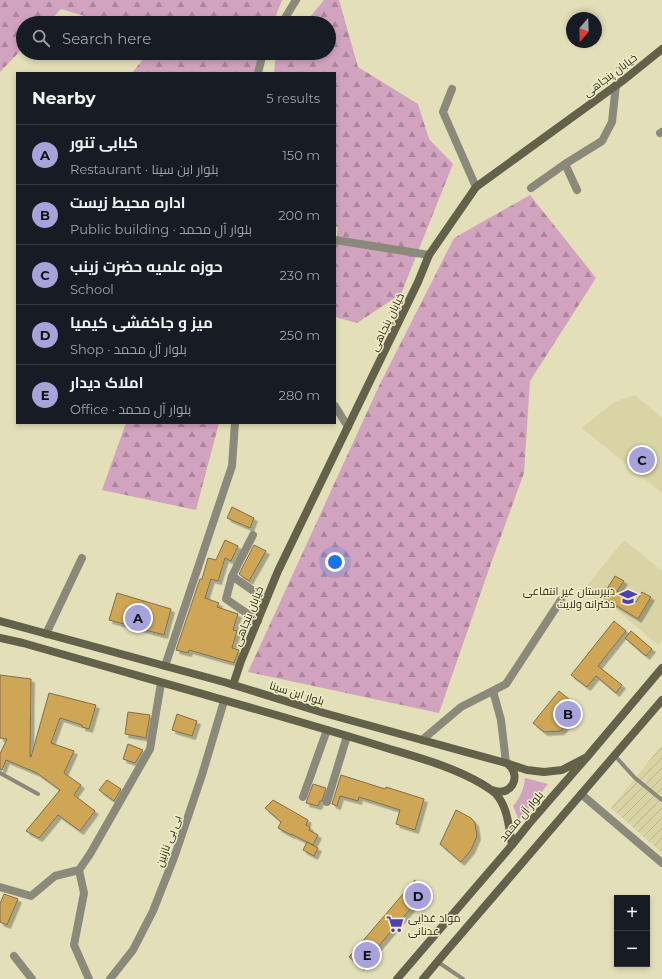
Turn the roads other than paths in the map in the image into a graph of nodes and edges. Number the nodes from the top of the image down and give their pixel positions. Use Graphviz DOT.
graph roads {
  1 [pos="296,0"];
  2 [pos="286,16"];
  3 [pos="662,49"];
  4 [pos="261,60"];
  5 [pos="258,72"];
  6 [pos="616,85"];
  7 [pos="452,89"];
  8 [pos="565,164"];
  9 [pos="476,187"];
  10 [pos="531,188"];
  11 [pos="577,190"];
  12 [pos="336,240"];
  13 [pos="429,255"];
  14 [pos="336,408"];
  15 [pos="235,424"];
  16 [pos="348,427"];
  17 [pos="253,535"];
  18 [pos="82,558"];
  19 [pos="232,576"];
  20 [pos="266,600"];
  21 [pos="562,600"];
  22 [pos="0,621"];
  23 [pos="258,621"];
  24 [pos="46,634"];
  25 [pos="0,638"];
  26 [pos="165,666"];
  27 [pos="662,668"];
  28 [pos="161,683"];
  29 [pos="233,685"];
  30 [pos="494,691"];
  31 [pos="662,700"];
  32 [pos="224,701"];
  33 [pos="327,730"];
  34 [pos="348,736"];
  35 [pos="422,740"];
  36 [pos="615,756"];
  37 [pos="587,757"];
  38 [pos="506,763"];
  39 [pos="0,773"];
  40 [pos="492,790"];
  41 [pos="38,794"];
  42 [pos="582,794"];
  43 [pos="304,798"];
  44 [pos="662,800"];
  45 [pos="327,802"];
  46 [pos="512,845"];
  47 [pos="662,863"];
  48 [pos="79,870"];
  49 [pos="0,886"];
  50 [pos="14,956"];
  51 [pos="438,961"];
  52 [pos="32,979"];
  53 [pos="89,979"];
  54 [pos="110,979"];
  55 [pos="397,979"];
  56 [pos="423,979"];
  57 [pos="463,979"];
  1 -- 2 [label="street"];
  3 -- 6 [label="main road, خیابان پنجاهی"];
  4 -- 5 [label="street"];
  6 -- 8 [label="street"];
  6 -- 9 [label="main road, خیابان پنجاهی"];
  7 -- 9 [label="street"];
  8 -- 10 [label="street"];
  8 -- 11 [label="street"];
  9 -- 13 [label="main road, خیابان پنجاهی"];
  12 -- 13 [label="street"];
  13 -- 16 [label="main road, خیابان پنجاهی"];
  14 -- 16 [label="street"];
  15 -- 26 [label="street"];
  16 -- 20 [label="main road, خیابان پنجاهی"];
  17 -- 19 [label="street"];
  18 -- 24 [label="street"];
  19 -- 20 [label="street"];
  19 -- 23 [label="street"];
  20 -- 23 [label="main road, خیابان پنجاهی"];
  21 -- 30 [label="street"];
  22 -- 24 [label="main road, بلوار ابن سینا"];
  23 -- 29 [label="main road, خیابان پنجاهی"];
  24 -- 26 [label="main road, بلوار ابن سینا"];
  25 -- 28 [label="main road"];
  26 -- 29 [label="main road, بلوار ابن سینا"];
  27 -- 37 [label="main road, بلوار آل محمد"];
  28 -- 32 [label="main road"];
  28 -- 48 [label="street"];
  29 -- 35 [label="main road, بلوار ابن سینا"];
  30 -- 35 [label="street"];
  30 -- 38 [label="street"];
  31 -- 36 [label="main road"];
  32 -- 33 [label="main road"];
  32 -- 54 [label="street, بی بی نازنین"];
  33 -- 34 [label="main road"];
  33 -- 43 [label="street"];
  34 -- 40 [label="main road"];
  34 -- 45 [label="street"];
  35 -- 38 [label="main road, بلوار ابن سینا"];
  36 -- 42 [label="main road"];
  36 -- 44 [label="lane"];
  37 -- 38 [label="main road, بلوار ابن سینا"];
  37 -- 46 [label="main road, بلوار آل محمد"];
  38 -- 40 [label="main road"];
  39 -- 41 [label="lane"];
  40 -- 46 [label="main road"];
  42 -- 47 [label="street"];
  42 -- 51 [label="main road"];
  46 -- 55 [label="main road, بلوار آل محمد"];
  48 -- 49 [label="street"];
  48 -- 53 [label="street"];
  50 -- 52 [label="street"];
  51 -- 56 [label="main road"];
  51 -- 57 [label="lane"];
}
